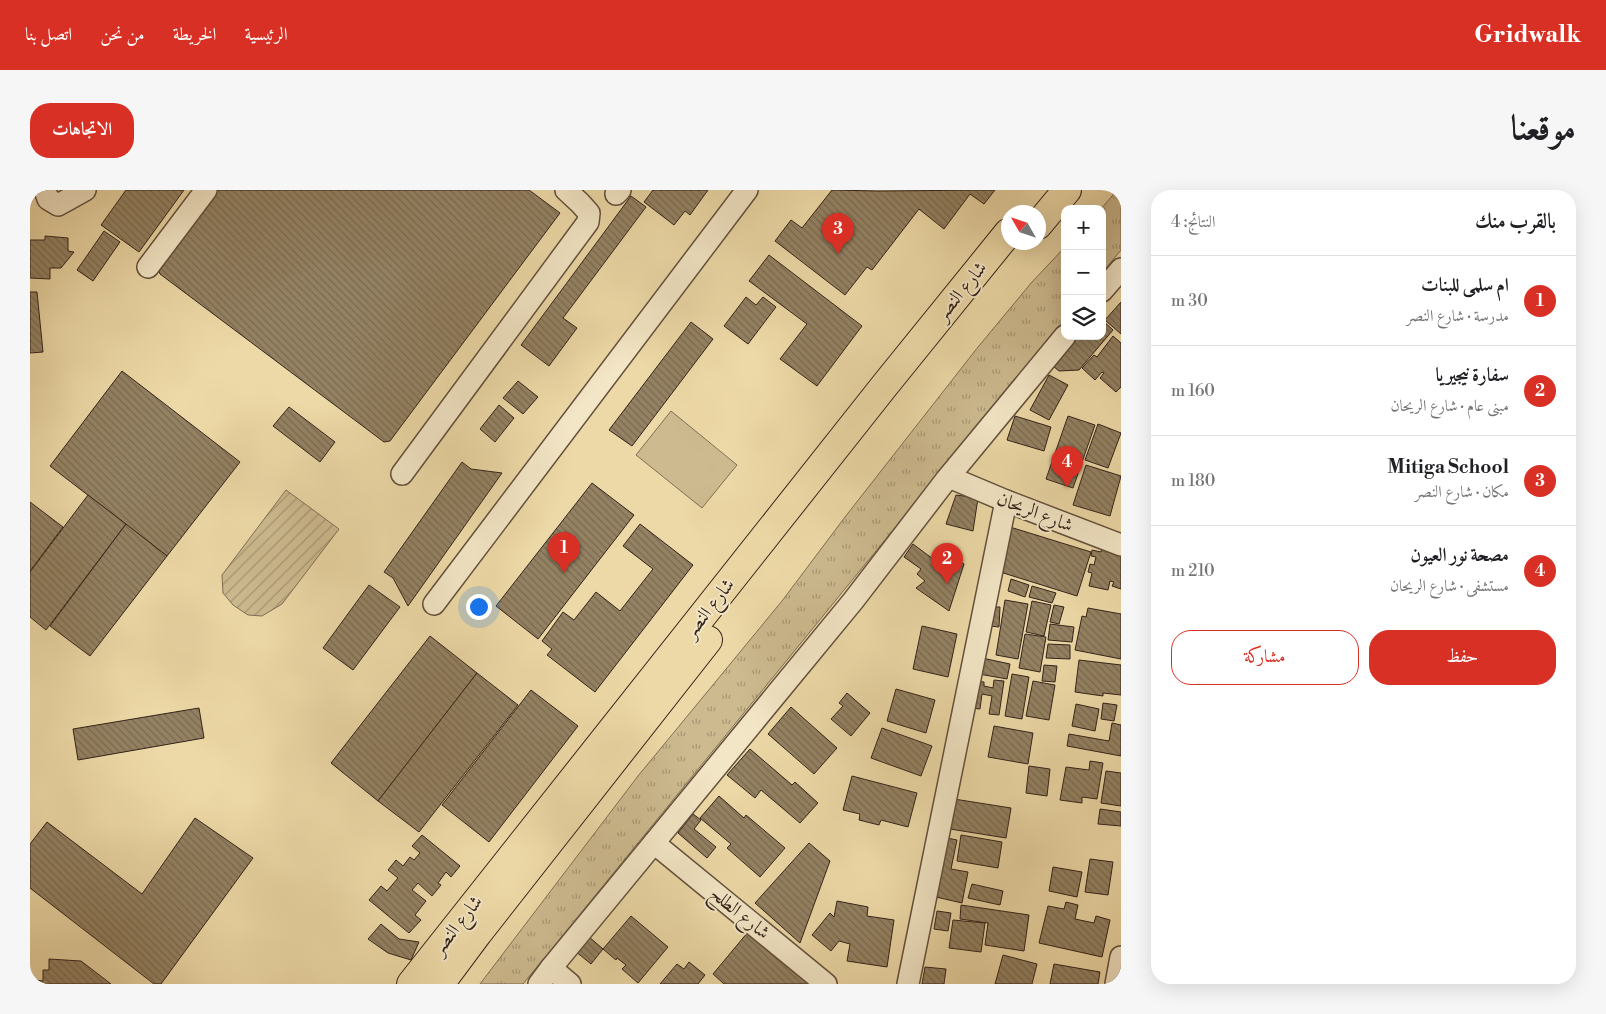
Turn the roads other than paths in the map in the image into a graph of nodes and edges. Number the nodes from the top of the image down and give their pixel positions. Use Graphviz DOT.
graph roads {
  1 [pos="45,190"];
  2 [pos="85,190"];
  3 [pos="206,190"];
  4 [pos="566,190"];
  5 [pos="747,190"];
  6 [pos="1044,190"];
  7 [pos="1067,190"];
  8 [pos="1031,205"];
  9 [pos="1046,215"];
  10 [pos="1001,242"];
  11 [pos="1018,250"];
  12 [pos="148,267"];
  13 [pos="1121,269"];
  14 [pos="1106,286"];
  15 [pos="1062,340"];
  16 [pos="402,474"];
  17 [pos="949,477"];
  18 [pos="1006,501"];
  19 [pos="1121,545"];
  20 [pos="434,604"];
  21 [pos="654,843"];
  22 [pos="1121,957"];
  23 [pos="545,976"];
  24 [pos="410,984"];
  25 [pos="440,984"];
  26 [pos="570,984"];
  27 [pos="826,984"];
  28 [pos="908,984"];
  29 [pos="1116,984"];
  1 -- 2 [label="street"];
  3 -- 12 [label="street"];
  4 -- 16 [label="street"];
  5 -- 20 [label="street"];
  6 -- 8 [label="highway"];
  7 -- 9 [label="highway"];
  10 -- 24 [label="highway, شارع النصر"];
  11 -- 25 [label="highway, شارع النصر"];
  13 -- 14 [label="street"];
  15 -- 17 [label="street"];
  17 -- 18 [label="street, شارع الريحان"];
  17 -- 21 [label="street"];
  18 -- 19 [label="street, شارع الريحان"];
  18 -- 28 [label="street"];
  21 -- 23 [label="street"];
  21 -- 27 [label="street, شارع الطلح"];
  22 -- 29 [label="street"];
  23 -- 26 [label="street"];
}
